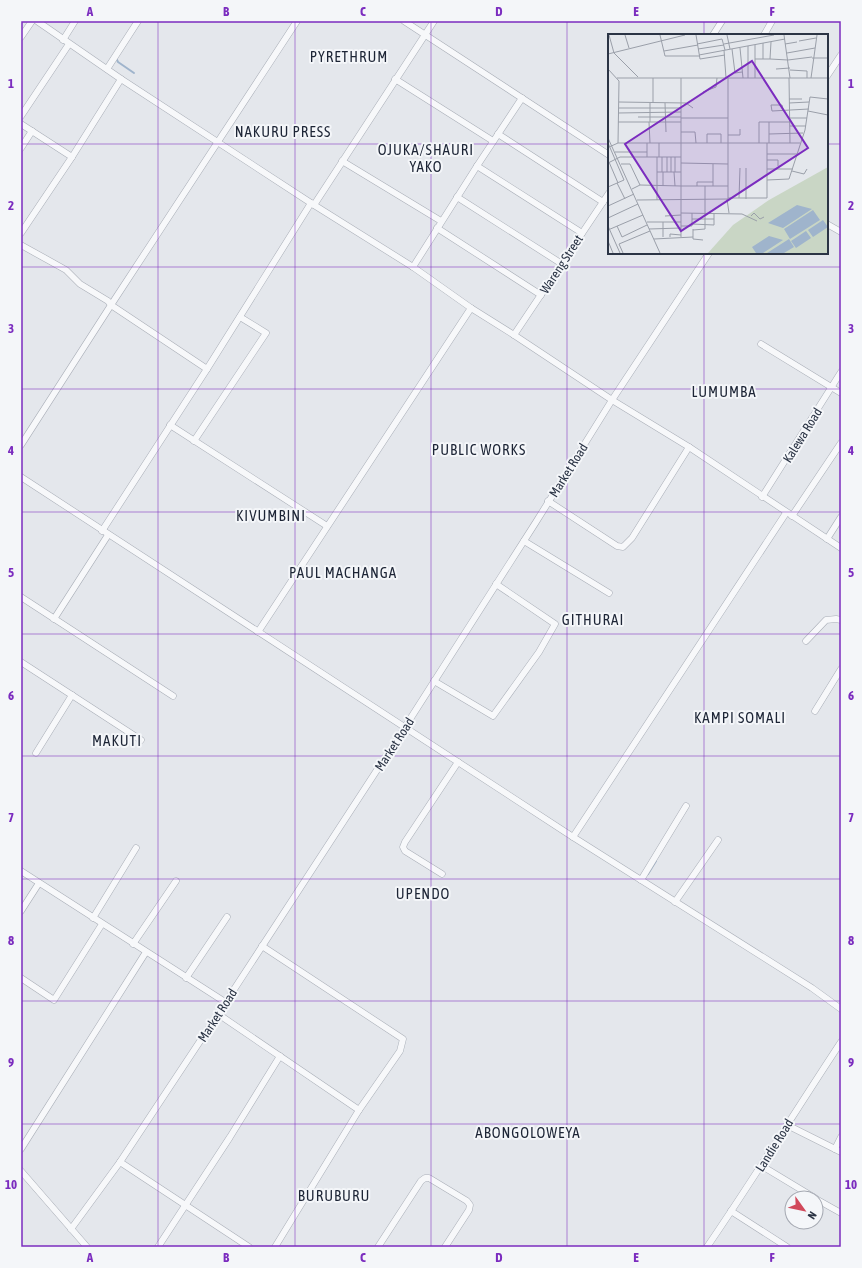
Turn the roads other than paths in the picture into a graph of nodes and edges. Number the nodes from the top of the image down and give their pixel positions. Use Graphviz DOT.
graph roads {
  1 [pos="32,21"];
  2 [pos="37,21"];
  3 [pos="76,21"];
  4 [pos="138,21"];
  5 [pos="297,21"];
  6 [pos="404,21"];
  7 [pos="434,21"];
  8 [pos="722,21"];
  9 [pos="772,21"];
  10 [pos="714,34"];
  11 [pos="765,34"];
  12 [pos="425,35"];
  13 [pos="21,37"];
  14 [pos="66,42"];
  15 [pos="841,55"];
  16 [pos="107,69"];
  17 [pos="828,74"];
  18 [pos="121,79"];
  19 [pos="395,79"];
  20 [pos="522,98"];
  21 [pos="21,116"];
  22 [pos="21,124"];
  23 [pos="32,131"];
  24 [pos="498,134"];
  25 [pos="493,141"];
  26 [pos="218,142"];
  27 [pos="21,148"];
  28 [pos="608,154"];
  29 [pos="72,157"];
  30 [pos="342,161"];
  31 [pos="477,166"];
  32 [pos="608,194"];
  33 [pos="456,197"];
  34 [pos="603,202"];
  35 [pos="312,204"];
  36 [pos="441,220"];
  37 [pos="828,225"];
  38 [pos="437,228"];
  39 [pos="841,232"];
  40 [pos="21,233"];
  41 [pos="582,233"];
  42 [pos="21,245"];
  43 [pos="708,254"];
  44 [pos="562,264"];
  45 [pos="413,267"];
  46 [pos="541,295"];
  47 [pos="108,302"];
  48 [pos="470,308"];
  49 [pos="240,317"];
  50 [pos="514,335"];
  51 [pos="762,344"];
  52 [pos="207,369"];
  53 [pos="841,372"];
  54 [pos="832,387"];
  55 [pos="841,393"];
  56 [pos="612,400"];
  57 [pos="170,425"];
  58 [pos="194,441"];
  59 [pos="841,443"];
  60 [pos="21,445"];
  61 [pos="689,447"];
  62 [pos="21,477"];
  63 [pos="762,497"];
  64 [pos="548,501"];
  65 [pos="789,515"];
  66 [pos="841,518"];
  67 [pos="327,526"];
  68 [pos="102,531"];
  69 [pos="108,535"];
  70 [pos="827,539"];
  71 [pos="524,541"];
  72 [pos="841,548"];
  73 [pos="496,584"];
  74 [pos="609,593"];
  75 [pos="21,597"];
  76 [pos="54,619"];
  77 [pos="841,620"];
  78 [pos="258,632"];
  79 [pos="806,642"];
  80 [pos="21,662"];
  81 [pos="841,669"];
  82 [pos="434,681"];
  83 [pos="72,695"];
  84 [pos="172,696"];
  85 [pos="815,711"];
  86 [pos="405,727"];
  87 [pos="141,740"];
  88 [pos="36,753"];
  89 [pos="458,762"];
  90 [pos="686,806"];
  91 [pos="573,838"];
  92 [pos="718,840"];
  93 [pos="136,848"];
  94 [pos="21,871"];
  95 [pos="442,874"];
  96 [pos="641,880"];
  97 [pos="176,881"];
  98 [pos="39,883"];
  99 [pos="675,902"];
  100 [pos="21,911"];
  101 [pos="227,917"];
  102 [pos="93,918"];
  103 [pos="102,924"];
  104 [pos="133,944"];
  105 [pos="262,946"];
  106 [pos="146,952"];
  107 [pos="21,978"];
  108 [pos="186,978"];
  109 [pos="225,1002"];
  110 [pos="841,1009"];
  111 [pos="218,1014"];
  112 [pos="841,1042"];
  113 [pos="280,1056"];
  114 [pos="359,1110"];
  115 [pos="787,1125"];
  116 [pos="841,1137"];
  117 [pos="21,1149"];
  118 [pos="835,1149"];
  119 [pos="841,1152"];
  120 [pos="120,1162"];
  121 [pos="762,1166"];
  122 [pos="21,1171"];
  123 [pos="802,1190"];
  124 [pos="824,1203"];
  125 [pos="185,1205"];
  126 [pos="731,1212"];
  127 [pos="841,1213"];
  128 [pos="71,1229"];
  129 [pos="238,1244"];
  130 [pos="87,1247"];
  131 [pos="158,1247"];
  132 [pos="249,1247"];
  133 [pos="275,1247"];
  134 [pos="378,1247"];
  135 [pos="445,1247"];
  136 [pos="707,1247"];
  137 [pos="787,1247"];
  1 -- 13 [label="street"];
  2 -- 14 [label="street"];
  3 -- 14 [label="street"];
  4 -- 16 [label="street"];
  5 -- 26 [label="street"];
  6 -- 12 [label="street"];
  7 -- 12 [label="street"];
  8 -- 10 [label="street"];
  9 -- 11 [label="street"];
  12 -- 19 [label="street"];
  12 -- 20 [label="street"];
  14 -- 16 [label="street"];
  14 -- 21 [label="street"];
  15 -- 17 [label="street"];
  16 -- 18 [label="street"];
  18 -- 26 [label="street"];
  18 -- 29 [label="street"];
  19 -- 25 [label="street"];
  19 -- 30 [label="street"];
  20 -- 24 [label="street"];
  20 -- 28 [label="street"];
  22 -- 23 [label="street"];
  23 -- 27 [label="street"];
  23 -- 29 [label="street"];
  24 -- 25 [label="street"];
  24 -- 34 [label="street"];
  25 -- 31 [label="street"];
  26 -- 35 [label="street"];
  26 -- 47 [label="street"];
  29 -- 40 [label="street"];
  30 -- 35 [label="street"];
  30 -- 36 [label="street"];
  31 -- 33 [label="street"];
  31 -- 41 [label="street"];
  32 -- 34 [label="street, Wareng Street"];
  33 -- 36 [label="street"];
  33 -- 44 [label="street"];
  34 -- 41 [label="street, Wareng Street"];
  35 -- 45 [label="street"];
  35 -- 49 [label="street"];
  36 -- 38 [label="street"];
  37 -- 39 [label="street"];
  38 -- 45 [label="street"];
  38 -- 46 [label="street"];
  41 -- 44 [label="street, Wareng Street"];
  42 -- 47 [label="street"];
  43 -- 56 [label="street, Market Road"];
  44 -- 46 [label="street, Wareng Street"];
  45 -- 48 [label="street"];
  46 -- 50 [label="street, Wareng Street"];
  47 -- 52 [label="street"];
  47 -- 60 [label="street"];
  48 -- 50 [label="street"];
  48 -- 67 [label="street"];
  49 -- 52 [label="street"];
  49 -- 58 [label="street"];
  50 -- 56 [label="street"];
  51 -- 54 [label="street"];
  52 -- 57 [label="street"];
  53 -- 54 [label="street, Kalewa Road"];
  54 -- 55 [label="street"];
  54 -- 63 [label="street, Kalewa Road"];
  56 -- 61 [label="street"];
  56 -- 64 [label="street, Market Road"];
  57 -- 58 [label="street"];
  57 -- 68 [label="street"];
  58 -- 67 [label="street"];
  59 -- 65 [label="street"];
  61 -- 63 [label="street"];
  61 -- 64 [label="street"];
  62 -- 68 [label="street"];
  63 -- 65 [label="street"];
  64 -- 71 [label="street, Market Road"];
  65 -- 70 [label="street"];
  65 -- 91 [label="street"];
  66 -- 70 [label="street"];
  67 -- 78 [label="street"];
  68 -- 69 [label="street"];
  69 -- 76 [label="street"];
  69 -- 78 [label="street"];
  70 -- 72 [label="street"];
  71 -- 73 [label="street, Market Road"];
  71 -- 74 [label="street"];
  73 -- 82 [label="street, Market Road"];
  73 -- 82 [label="street"];
  75 -- 76 [label="street"];
  76 -- 84 [label="street"];
  77 -- 79 [label="street"];
  78 -- 86 [label="street"];
  80 -- 83 [label="street"];
  81 -- 85 [label="street"];
  82 -- 86 [label="street, Market Road"];
  83 -- 87 [label="street"];
  83 -- 88 [label="street"];
  86 -- 89 [label="street"];
  86 -- 105 [label="street, Market Road"];
  89 -- 91 [label="street"];
  89 -- 95 [label="street"];
  90 -- 96 [label="street"];
  91 -- 96 [label="street"];
  92 -- 99 [label="street"];
  93 -- 102 [label="street"];
  94 -- 98 [label="street"];
  96 -- 99 [label="street"];
  97 -- 104 [label="street"];
  98 -- 100 [label="street"];
  98 -- 102 [label="street"];
  99 -- 110 [label="street"];
  101 -- 108 [label="street"];
  102 -- 103 [label="street"];
  103 -- 104 [label="street"];
  103 -- 107 [label="street"];
  104 -- 106 [label="street"];
  105 -- 109 [label="street, Market Road"];
  105 -- 114 [label="street"];
  106 -- 108 [label="street"];
  106 -- 117 [label="street"];
  108 -- 109 [label="street"];
  109 -- 111 [label="street, Market Road"];
  111 -- 113 [label="street"];
  111 -- 120 [label="street, Market Road"];
  112 -- 115 [label="street, Landie Road"];
  113 -- 114 [label="street"];
  113 -- 125 [label="street"];
  114 -- 133 [label="street"];
  115 -- 118 [label="street"];
  115 -- 121 [label="street, Landie Road"];
  116 -- 118 [label="street"];
  118 -- 119 [label="street"];
  120 -- 125 [label="street"];
  120 -- 128 [label="street, Market Road"];
  121 -- 123 [label="street"];
  121 -- 126 [label="street, Landie Road"];
  122 -- 128 [label="street"];
  124 -- 127 [label="street"];
  125 -- 129 [label="street"];
  125 -- 131 [label="street"];
  126 -- 136 [label="street, Landie Road"];
  126 -- 137 [label="street"];
  128 -- 130 [label="street"];
  129 -- 132 [label="street"];
  134 -- 135 [label="street"];
}
